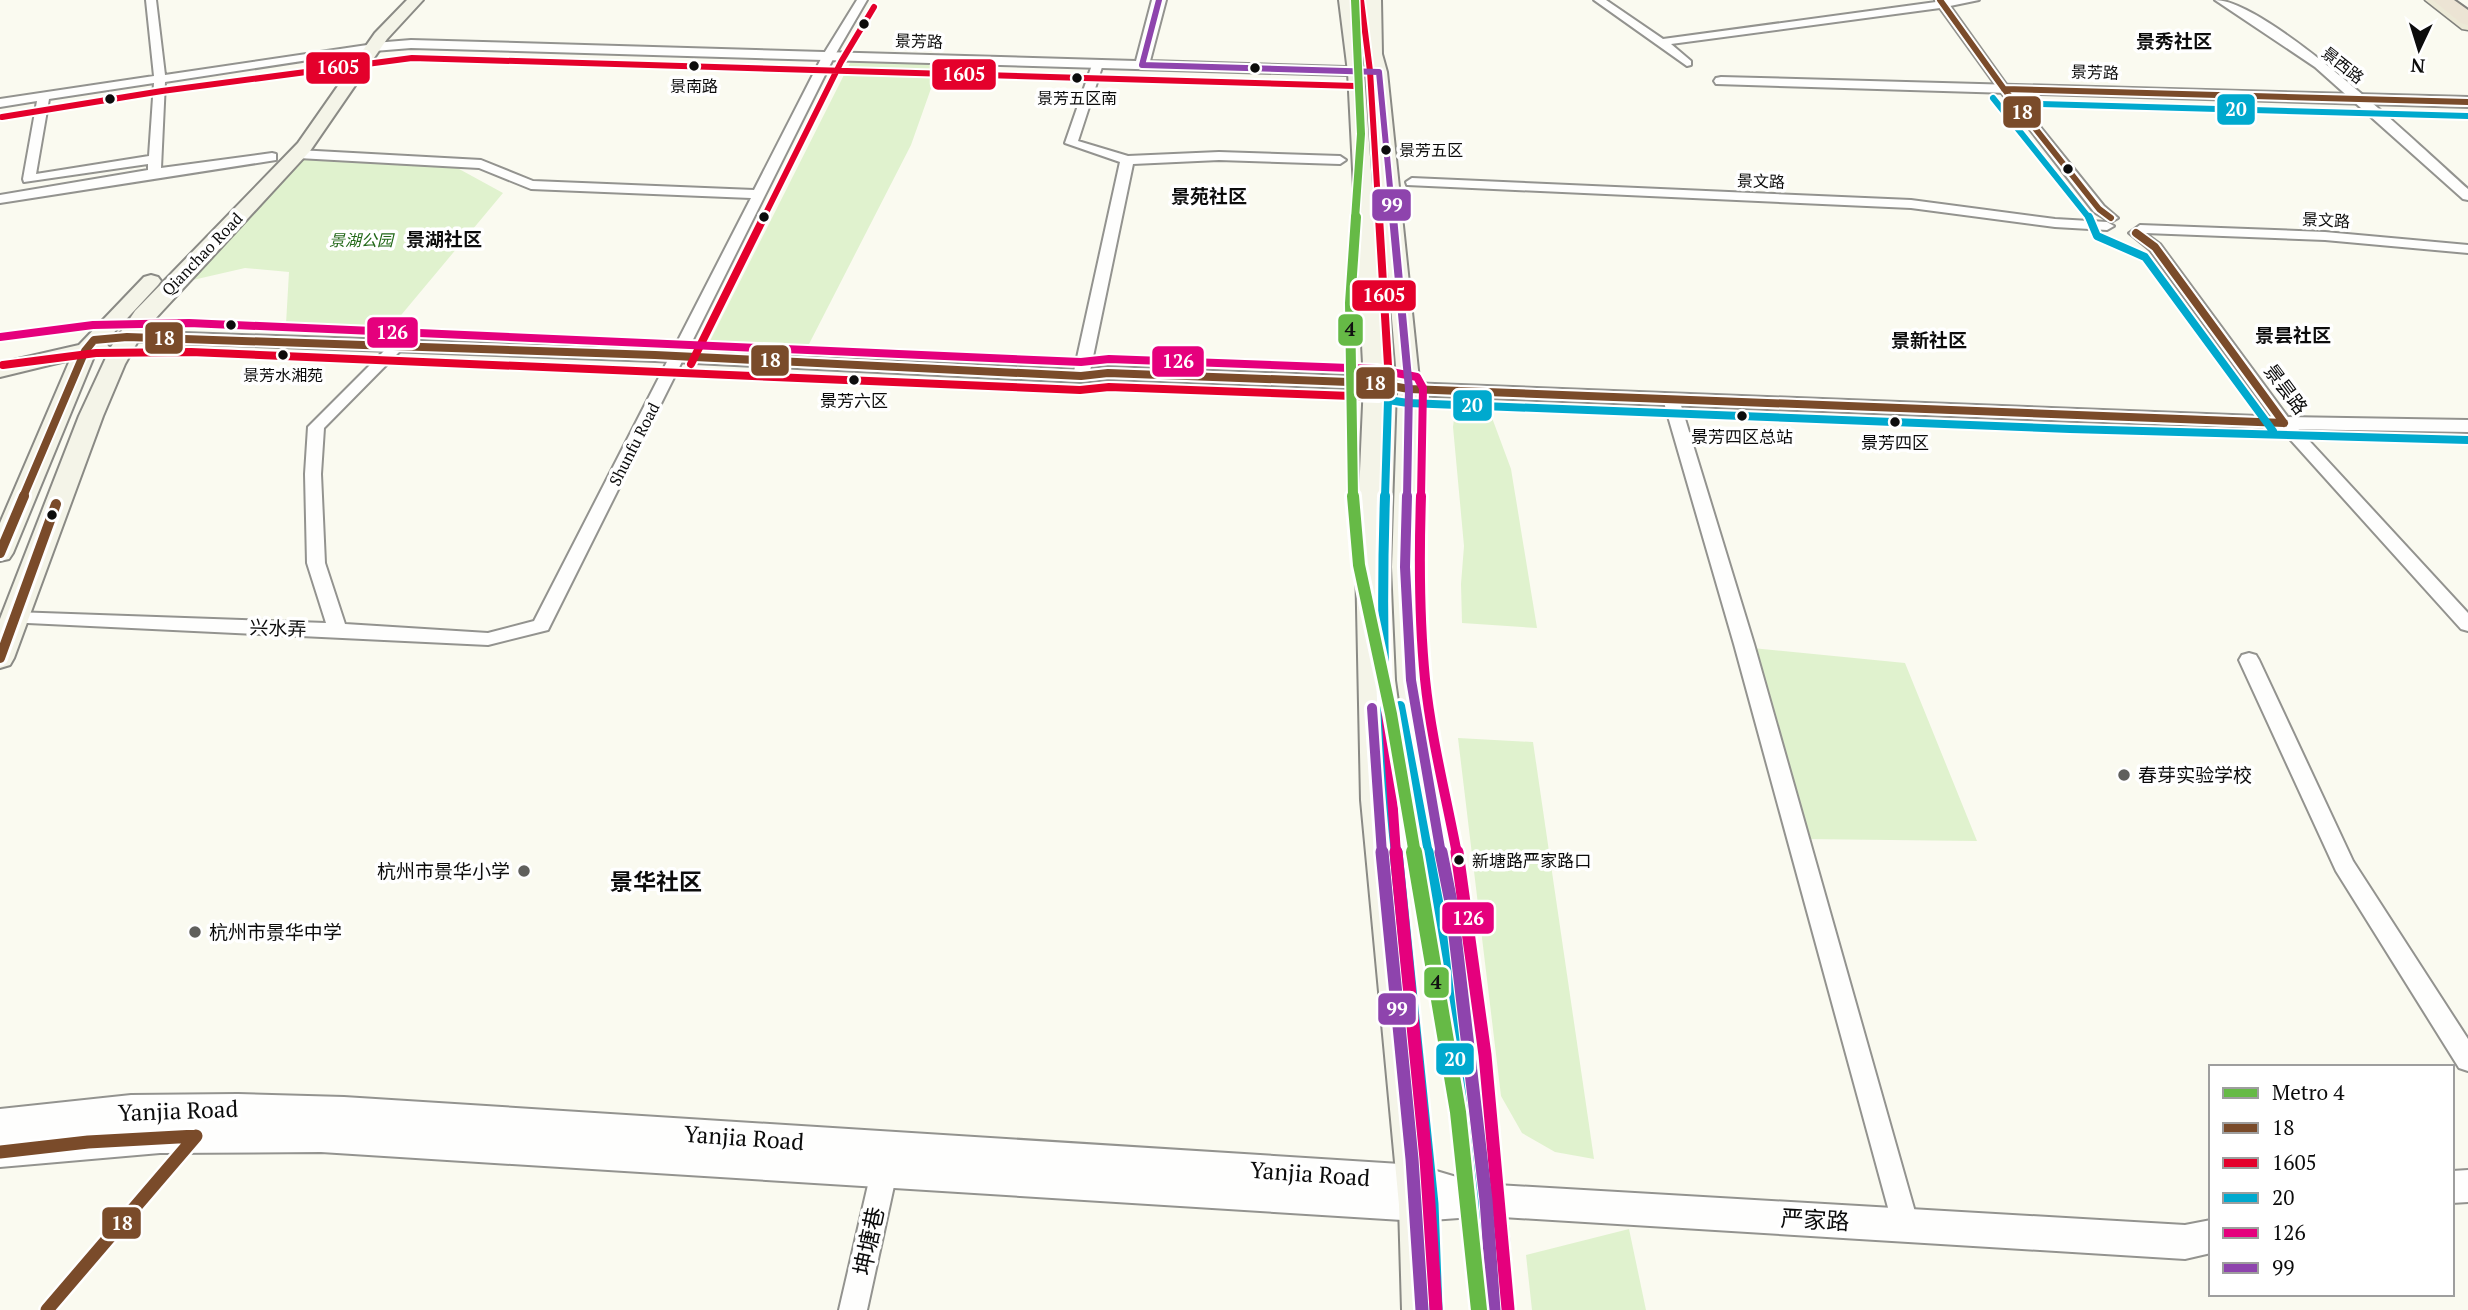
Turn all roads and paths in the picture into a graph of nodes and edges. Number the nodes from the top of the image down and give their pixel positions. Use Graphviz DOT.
graph roads {
  1 [pos="151,0"];
  2 [pos="399,0"];
  3 [pos="415,0"];
  4 [pos="862,0"];
  5 [pos="1159,0"];
  6 [pos="1347,0"];
  7 [pos="1373,0"];
  8 [pos="1599,0"];
  9 [pos="1974,0"];
  10 [pos="2220,0"];
  11 [pos="2434,0"];
  12 [pos="2442,0"];
  13 [pos="2463,0"];
  14 [pos="1942,2"];
  15 [pos="2468,3"];
  16 [pos="2468,19"];
  17 [pos="2468,25"];
  18 [pos="1663,41"];
  19 [pos="374,47"];
  20 [pos="354,50"];
  21 [pos="829,55"];
  22 [pos="1688,63"];
  23 [pos="1097,64"];
  24 [pos="1142,65"];
  25 [pos="1356,72"];
  26 [pos="1379,72"];
  27 [pos="160,77"];
  28 [pos="1721,81"];
  29 [pos="2004,89"];
  30 [pos="44,96"];
  31 [pos="2360,98"];
  32 [pos="2468,102"];
  33 [pos="0,103"];
  34 [pos="298,154"];
  35 [pos="272,157"];
  36 [pos="1127,160"];
  37 [pos="1340,160"];
  38 [pos="155,166"];
  39 [pos="1412,181"];
  40 [pos="760,194"];
  41 [pos="2468,196"];
  42 [pos="0,199"];
  43 [pos="2124,224"];
  44 [pos="2468,249"];
  45 [pos="127,337"];
  46 [pos="90,345"];
  47 [pos="398,345"];
  48 [pos="0,351"];
  49 [pos="678,358"];
  50 [pos="0,369"];
  51 [pos="1081,376"];
  52 [pos="1375,383"];
  53 [pos="1409,389"];
  54 [pos="1671,400"];
  55 [pos="2284,423"];
  56 [pos="2468,426"];
  57 [pos="0,553"];
  58 [pos="14,618"];
  59 [pos="2468,625"];
  60 [pos="541,626"];
  61 [pos="338,630"];
  62 [pos="0,658"];
  63 [pos="2249,660"];
  64 [pos="2468,1060"];
  65 [pos="0,1124"];
  66 [pos="0,1152"];
  67 [pos="884,1172"];
  68 [pos="1417,1193"];
  69 [pos="1486,1200"];
  70 [pos="1906,1226"];
  71 [pos="2209,1236"];
  72 [pos="853,1310"];
  73 [pos="1422,1310"];
  74 [pos="1494,1310"];
  1 -- 27 [label="street"];
  2 -- 20 [label="main road, Qianchao Road"];
  3 -- 19 [label="main road, Qianchao Road"];
  4 -- 21 [label="street, Shunfu Road"];
  5 -- 24 [label="street"];
  6 -- 25 [label="main road"];
  7 -- 26 [label="main road"];
  8 -- 18 [label="street"];
  9 -- 14 [label="street"];
  10 -- 31 [label="street, 景西路"];
  11 -- 17 [label="main road"];
  12 -- 16 [label="highway"];
  13 -- 15 [label="highway"];
  14 -- 18 [label="street"];
  14 -- 29 [label="street, 景昙路"];
  18 -- 22 [label="street"];
  19 -- 20 [label="street"];
  19 -- 21 [label="street, 景芳路"];
  19 -- 34 [label="main road, Qianchao Road"];
  20 -- 27 [label="street"];
  20 -- 35 [label="main road, Qianchao Road"];
  21 -- 23 [label="street, 景芳路"];
  21 -- 40 [label="street, Shunfu Road"];
  23 -- 24 [label="street, 景芳路"];
  23 -- 36 [label="street"];
  24 -- 25 [label="street, 景芳路"];
  25 -- 26 [label="street, 景芳路"];
  25 -- 52 [label="main road"];
  26 -- 53 [label="main road"];
  27 -- 30 [label="street"];
  27 -- 38 [label="street"];
  28 -- 29 [label="street, 景芳路"];
  29 -- 31 [label="street, 景芳路"];
  29 -- 43 [label="street, 景昙路"];
  30 -- 33 [label="street"];
  30 -- 38 [label="street"];
  31 -- 32 [label="street, 景芳路"];
  31 -- 41 [label="street, 景西路"];
  34 -- 40 [label="street"];
  34 -- 45 [label="main road, Qianchao Road"];
  35 -- 38 [label="street"];
  35 -- 46 [label="main road, Qianchao Road"];
  36 -- 37 [label="street"];
  36 -- 51 [label="street"];
  38 -- 42 [label="street"];
  39 -- 43 [label="street, 景文路"];
  40 -- 49 [label="street, Shunfu Road"];
  43 -- 44 [label="street, 景文路"];
  43 -- 55 [label="street, 景昙路"];
  45 -- 46 [label="main road"];
  45 -- 47 [label="street"];
  45 -- 58 [label="main road, Qianchao Road"];
  46 -- 48 [label="main road"];
  46 -- 50 [label="main road"];
  46 -- 57 [label="main road, Qianchao Road"];
  47 -- 49 [label="street"];
  47 -- 61 [label="street"];
  49 -- 51 [label="street"];
  49 -- 60 [label="street, Shunfu Road"];
  51 -- 52 [label="street"];
  52 -- 53 [label="street"];
  52 -- 68 [label="main road"];
  53 -- 54 [label="street"];
  53 -- 69 [label="main road"];
  54 -- 55 [label="street"];
  54 -- 70 [label="street"];
  55 -- 56 [label="street"];
  55 -- 59 [label="street, 景昙路"];
  58 -- 61 [label="street, 兴水弄"];
  58 -- 62 [label="main road, Qianchao Road"];
  60 -- 61 [label="street, 兴水弄"];
  63 -- 64 [label="street"];
  65 -- 68 [label="street, Yanjia Road"];
  66 -- 67 [label="street, Yanjia Road"];
  67 -- 68 [label="street, Yanjia Road"];
  67 -- 72 [label="street, 坤塘巷"];
  68 -- 69 [label="street, 严家路"];
  68 -- 73 [label="main road"];
  69 -- 70 [label="street, 严家路"];
  69 -- 74 [label="main road"];
  70 -- 71 [label="street, 严家路"];
}
